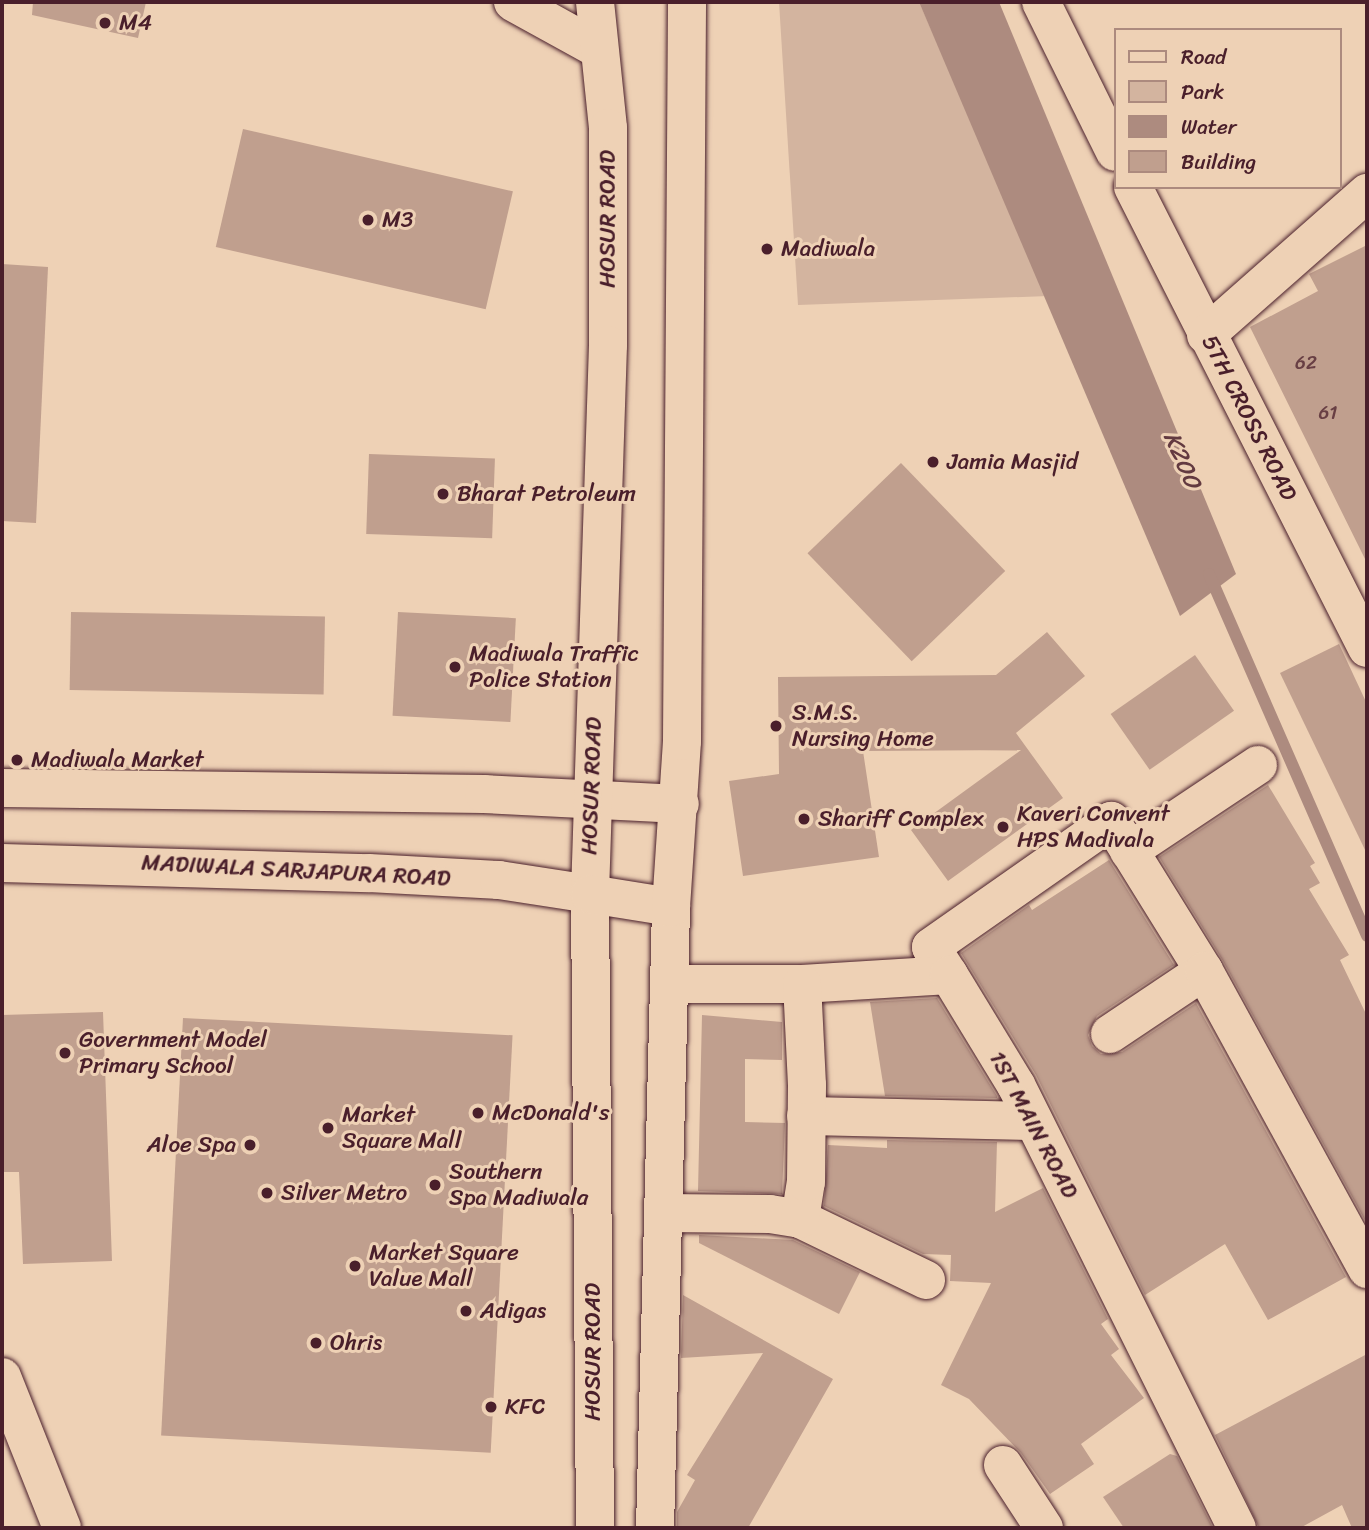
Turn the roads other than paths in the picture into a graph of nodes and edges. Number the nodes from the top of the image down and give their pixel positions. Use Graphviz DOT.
graph roads {
  1 [pos="513,2"];
  2 [pos="596,2"];
  3 [pos="687,2"];
  4 [pos="1041,2"];
  5 [pos="598,49"];
  6 [pos="1114,150"];
  7 [pos="1134,189"];
  8 [pos="1367,193"];
  9 [pos="1206,335"];
  10 [pos="1367,648"];
  11 [pos="1258,765"];
  12 [pos="2,788"];
  13 [pos="590,799"];
  14 [pos="680,804"];
  15 [pos="1129,850"];
  16 [pos="2,863"];
  17 [pos="590,894"];
  18 [pos="671,907"];
  19 [pos="1204,971"];
  20 [pos="949,975"];
  21 [pos="669,984"];
  22 [pos="802,984"];
  23 [pos="1110,1034"];
  24 [pos="806,1116"];
  25 [pos="1033,1121"];
  26 [pos="663,1213"];
  27 [pos="800,1219"];
  28 [pos="1367,1269"];
  29 [pos="926,1280"];
  30 [pos="6,1397"];
  31 [pos="1003,1465"];
  32 [pos="62,1528"];
  33 [pos="595,1528"];
  34 [pos="655,1528"];
  35 [pos="1044,1528"];
  36 [pos="1237,1528"];
  1 -- 5 [label="main road"];
  2 -- 5 [label="main road, HOSUR ROAD"];
  3 -- 14 [label="main road"];
  4 -- 6 [label="main road"];
  5 -- 13 [label="main road, HOSUR ROAD"];
  7 -- 9 [label="main road, 5TH CROSS ROAD"];
  8 -- 9 [label="main road"];
  9 -- 10 [label="main road, 5TH CROSS ROAD"];
  11 -- 15 [label="main road"];
  12 -- 13 [label="main road"];
  13 -- 14 [label="main road"];
  13 -- 17 [label="main road, HOSUR ROAD"];
  14 -- 18 [label="main road"];
  15 -- 19 [label="main road"];
  15 -- 20 [label="main road, 1ST MAIN ROAD"];
  16 -- 17 [label="main road, MADIWALA SARJAPURA ROAD"];
  17 -- 18 [label="main road, MADIWALA SARJAPURA ROAD"];
  17 -- 33 [label="main road, HOSUR ROAD"];
  18 -- 21 [label="main road"];
  19 -- 23 [label="main road"];
  19 -- 28 [label="main road"];
  20 -- 22 [label="main road"];
  20 -- 25 [label="main road, 1ST MAIN ROAD"];
  21 -- 22 [label="main road"];
  21 -- 26 [label="main road"];
  22 -- 24 [label="main road"];
  24 -- 25 [label="main road"];
  24 -- 27 [label="main road"];
  25 -- 36 [label="main road, 1ST MAIN ROAD"];
  26 -- 27 [label="main road"];
  26 -- 34 [label="main road"];
  27 -- 29 [label="main road"];
  30 -- 32 [label="main road"];
  31 -- 35 [label="main road"];
}
